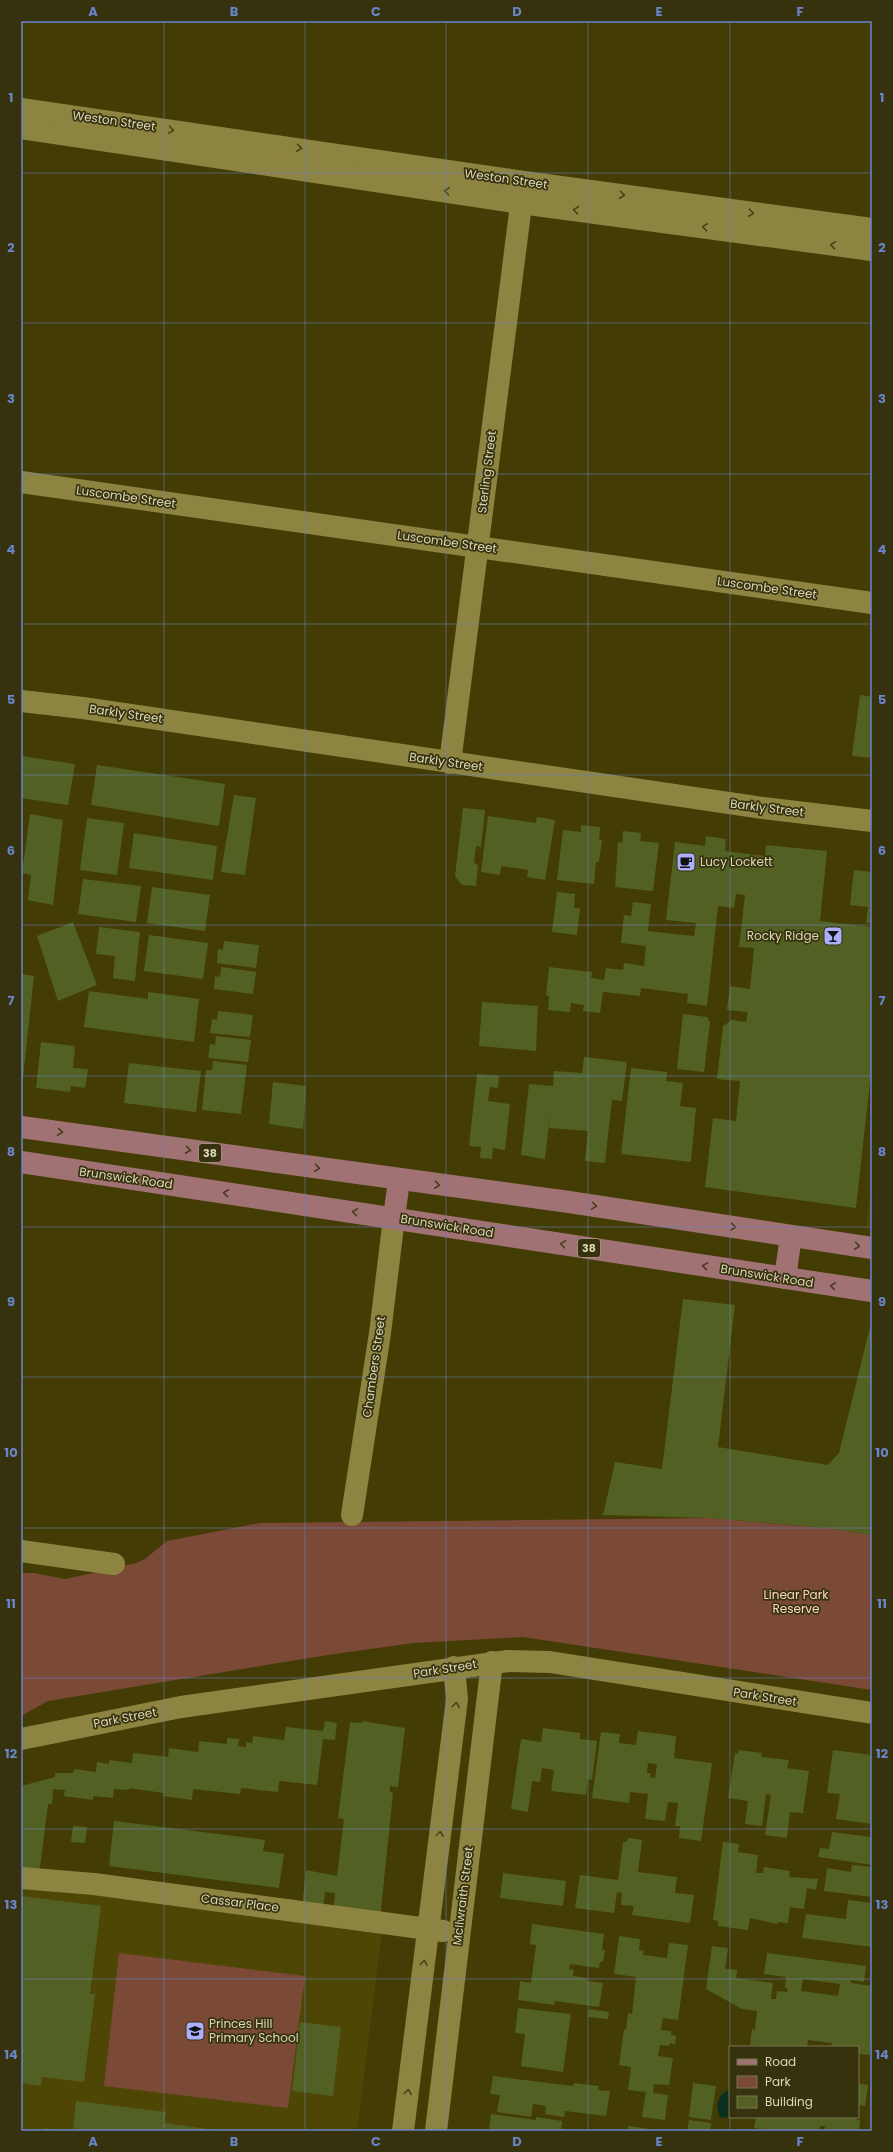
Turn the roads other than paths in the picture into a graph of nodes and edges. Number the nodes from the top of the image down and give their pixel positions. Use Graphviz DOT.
graph roads {
  1 [pos="21,109"];
  2 [pos="21,128"];
  3 [pos="205,145"];
  4 [pos="522,192"];
  5 [pos="872,229"];
  6 [pos="804,230"];
  7 [pos="872,250"];
  8 [pos="21,482"];
  9 [pos="478,546"];
  10 [pos="872,603"];
  11 [pos="21,701"];
  12 [pos="450,763"];
  13 [pos="872,821"];
  14 [pos="21,1127"];
  15 [pos="21,1162"];
  16 [pos="399,1180"];
  17 [pos="394,1218"];
  18 [pos="791,1236"];
  19 [pos="872,1248"];
  20 [pos="785,1278"];
  21 [pos="872,1291"];
  22 [pos="352,1515"];
  23 [pos="23,1552"];
  24 [pos="114,1564"];
  25 [pos="492,1662"];
  26 [pos="454,1667"];
  27 [pos="871,1713"];
  28 [pos="21,1740"];
  29 [pos="21,1878"];
  30 [pos="428,1929"];
  31 [pos="458,1933"];
  32 [pos="403,2131"];
  33 [pos="436,2131"];
  1 -- 3 [label="street, Weston Street, one-way"];
  2 -- 3 [label="street, Weston Street"];
  3 -- 4 [label="street, Weston Street"];
  4 -- 6 [label="street, Weston Street"];
  4 -- 9 [label="street, Sterling Street"];
  5 -- 6 [label="street, Weston Street"];
  7 -- 6 [label="street, Weston Street, one-way"];
  8 -- 9 [label="street, Luscombe Street"];
  9 -- 10 [label="street, Luscombe Street"];
  9 -- 12 [label="street, Sterling Street"];
  11 -- 12 [label="street, Barkly Street"];
  12 -- 13 [label="street, Barkly Street"];
  14 -- 16 [label="main road, 38, one-way"];
  17 -- 15 [label="main road, Brunswick Road / 38, one-way"];
  16 -- 17 [label="main road"];
  16 -- 18 [label="main road, 38, one-way"];
  20 -- 17 [label="main road, Brunswick Road / 38, one-way"];
  17 -- 22 [label="street, Chambers Street"];
  18 -- 19 [label="main road, 38, one-way"];
  18 -- 20 [label="main road"];
  21 -- 20 [label="main road, Brunswick Road / 38, one-way"];
  23 -- 24 [label="street"];
  25 -- 26 [label="street, Park Street"];
  25 -- 27 [label="street, Park Street"];
  25 -- 31 [label="street, McIlwraith Street"];
  26 -- 28 [label="street, Park Street"];
  30 -- 26 [label="street, one-way"];
  29 -- 30 [label="street, Cassar Place"];
  30 -- 31 [label="street, Cassar Place"];
  32 -- 30 [label="street, one-way"];
  31 -- 33 [label="street, McIlwraith Street"];
}
